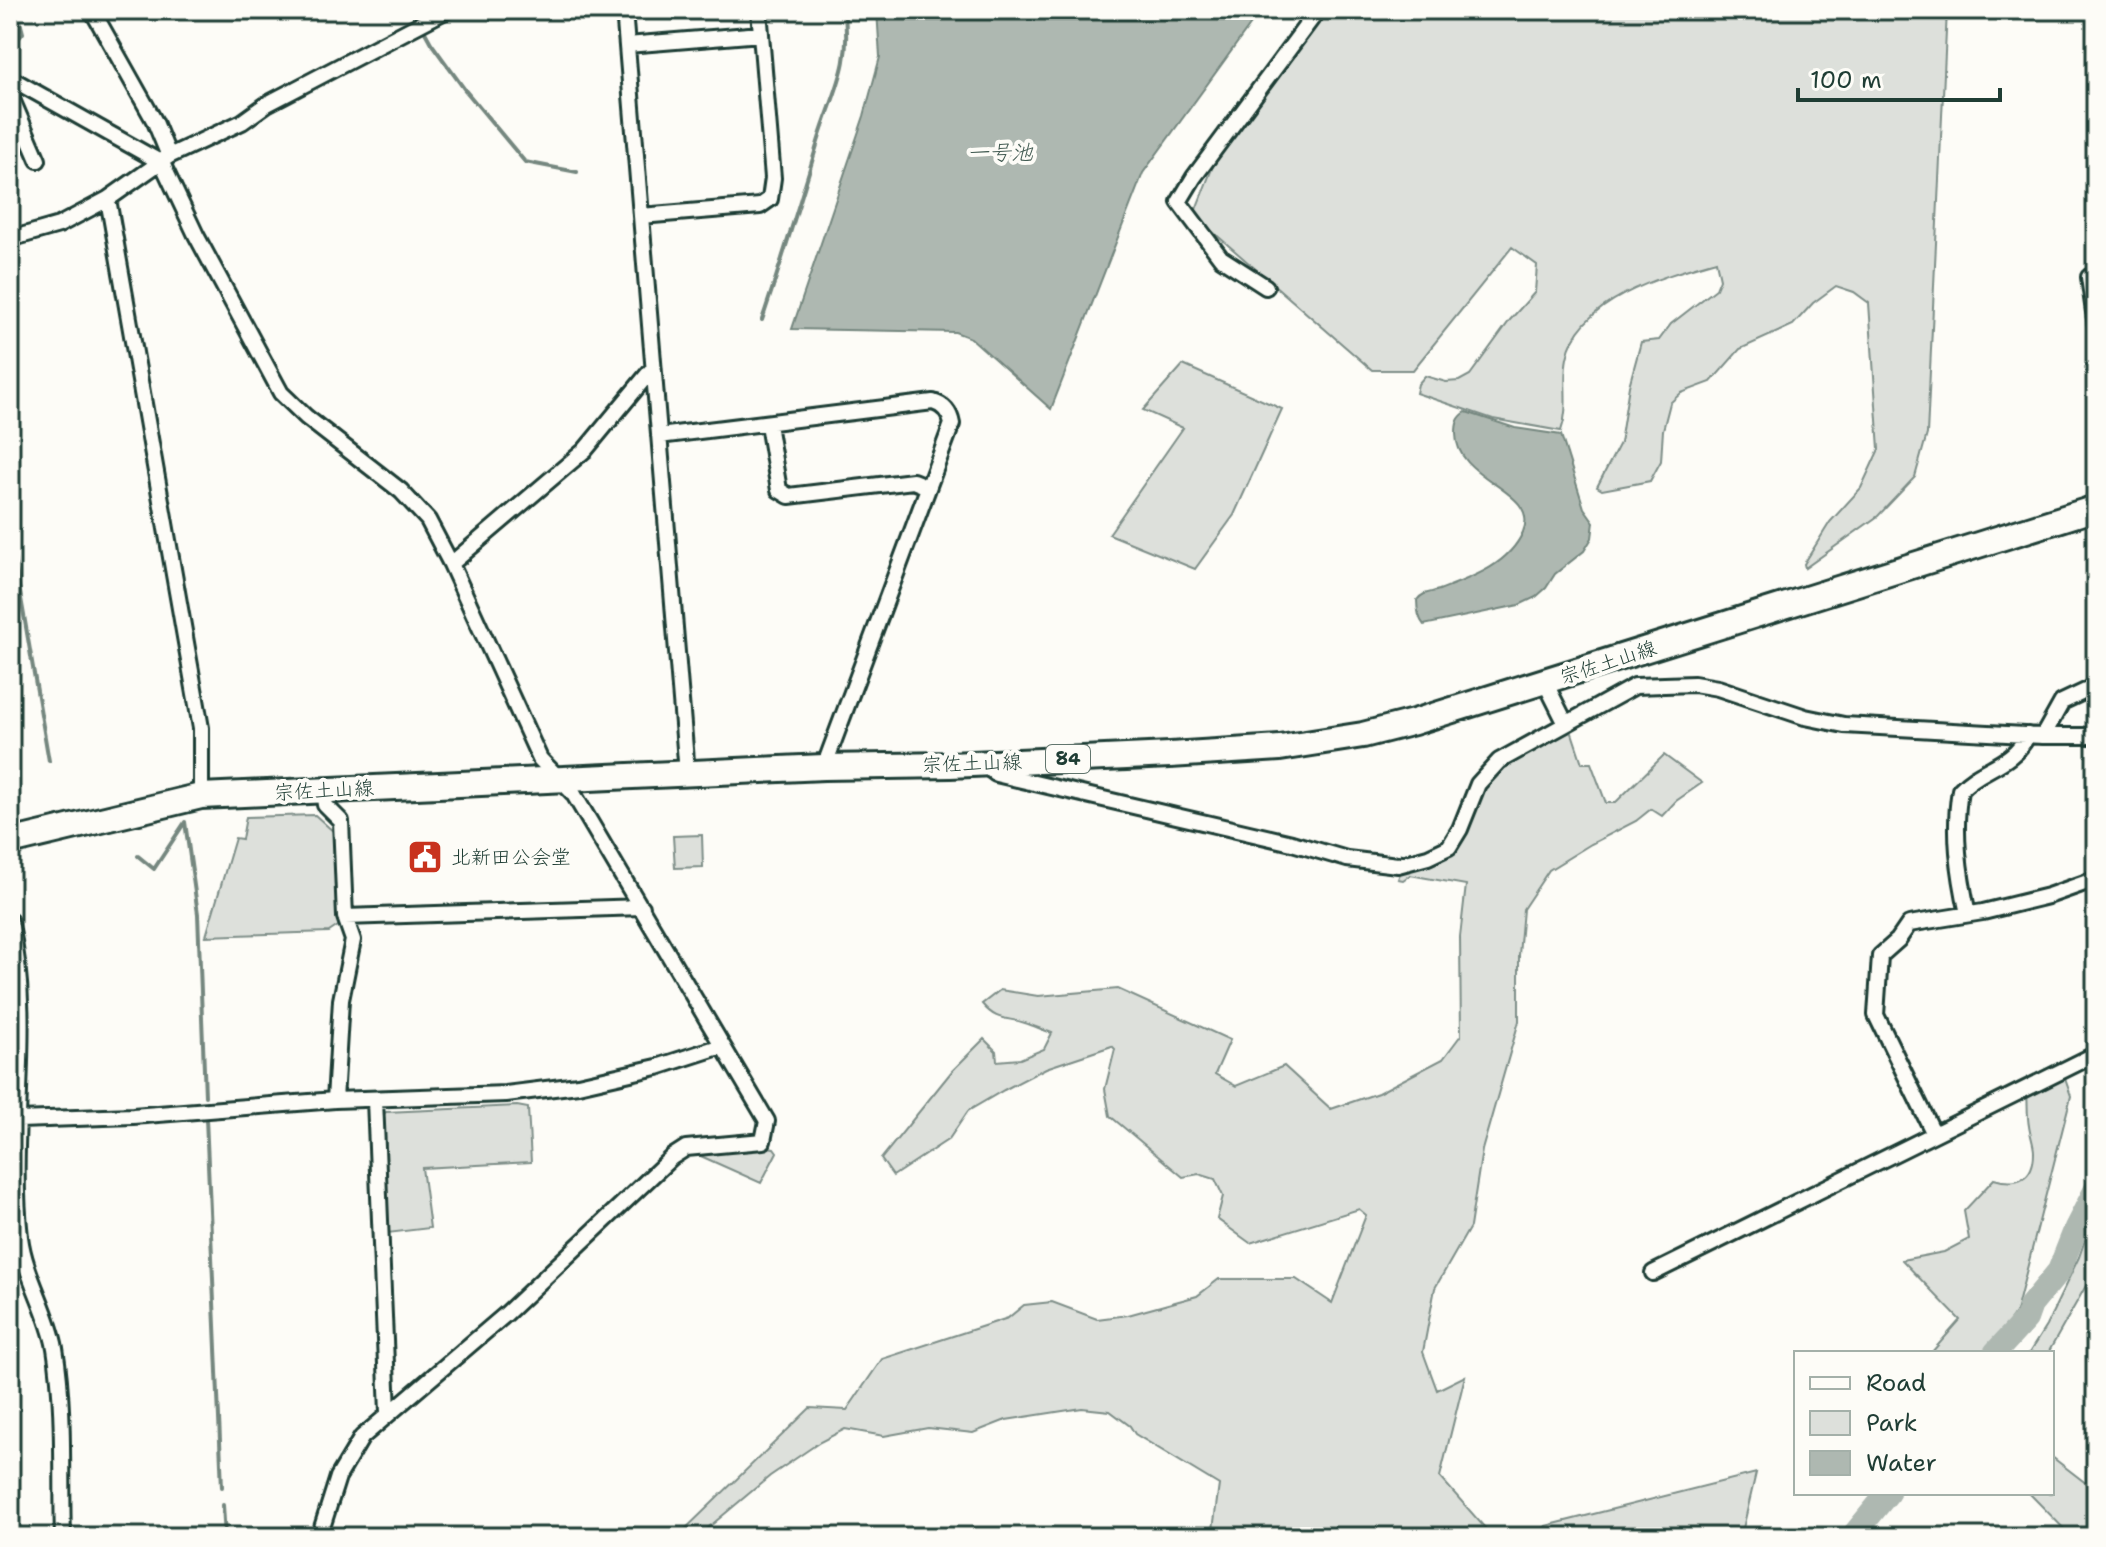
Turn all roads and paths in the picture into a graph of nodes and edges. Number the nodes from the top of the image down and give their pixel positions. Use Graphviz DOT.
graph roads {
  1 [pos="92,10"];
  2 [pos="447,10"];
  3 [pos="624,10"];
  4 [pos="759,10"];
  5 [pos="1318,10"];
  6 [pos="761,34"];
  7 [pos="627,45"];
  8 [pos="10,78"];
  9 [pos="10,95"];
  10 [pos="38,160"];
  11 [pos="165,160"];
  12 [pos="108,199"];
  13 [pos="641,216"];
  14 [pos="10,239"];
  15 [pos="2096,276"];
  16 [pos="1266,287"];
  17 [pos="2096,326"];
  18 [pos="653,368"];
  19 [pos="768,424"];
  20 [pos="659,436"];
  21 [pos="928,487"];
  22 [pos="2096,508"];
  23 [pos="451,564"];
  24 [pos="1545,682"];
  25 [pos="2096,686"];
  26 [pos="1565,722"];
  27 [pos="2035,736"];
  28 [pos="2096,736"];
  29 [pos="981,762"];
  30 [pos="824,767"];
  31 [pos="687,773"];
  32 [pos="557,778"];
  33 [pos="323,790"];
  34 [pos="201,796"];
  35 [pos="10,842"];
  36 [pos="2096,879"];
  37 [pos="642,907"];
  38 [pos="1968,914"];
  39 [pos="345,917"];
  40 [pos="10,921"];
  41 [pos="722,1046"];
  42 [pos="2096,1054"];
  43 [pos="335,1100"];
  44 [pos="375,1100"];
  45 [pos="19,1120"];
  46 [pos="1934,1134"];
  47 [pos="15,1236"];
  48 [pos="1653,1273"];
  49 [pos="388,1412"];
  50 [pos="63,1537"];
  51 [pos="319,1537"];
  1 -- 11 [label="street"];
  2 -- 11 [label="street"];
  3 -- 7 [label="street"];
  4 -- 6 [label="street"];
  5 -- 16 [label="street"];
  6 -- 7 [label="street"];
  6 -- 13 [label="street"];
  7 -- 13 [label="street"];
  8 -- 11 [label="street"];
  9 -- 10 [label="street"];
  11 -- 12 [label="street"];
  11 -- 23 [label="street"];
  12 -- 14 [label="street"];
  12 -- 34 [label="street"];
  13 -- 18 [label="street"];
  15 -- 17 [label="street"];
  18 -- 20 [label="street"];
  18 -- 23 [label="street"];
  19 -- 20 [label="street"];
  19 -- 21 [label="street"];
  19 -- 21 [label="street"];
  20 -- 31 [label="street"];
  21 -- 30 [label="street"];
  22 -- 24 [label="main road, 宗佐土山線 / 84"];
  23 -- 32 [label="street"];
  24 -- 26 [label="street"];
  24 -- 29 [label="main road, 宗佐土山線 / 84"];
  25 -- 27 [label="street"];
  26 -- 27 [label="street"];
  26 -- 29 [label="street"];
  27 -- 28 [label="street"];
  27 -- 38 [label="street"];
  29 -- 30 [label="main road, 宗佐土山線 / 84"];
  30 -- 31 [label="main road, 宗佐土山線 / 84"];
  31 -- 32 [label="main road, 宗佐土山線 / 84"];
  32 -- 33 [label="main road, 宗佐土山線 / 84"];
  32 -- 37 [label="street"];
  33 -- 34 [label="main road, 宗佐土山線 / 84"];
  33 -- 39 [label="street"];
  34 -- 35 [label="main road, 宗佐土山線 / 84"];
  36 -- 38 [label="street"];
  37 -- 39 [label="street"];
  37 -- 41 [label="street"];
  38 -- 46 [label="street"];
  39 -- 43 [label="street"];
  40 -- 45 [label="street"];
  41 -- 44 [label="street"];
  41 -- 49 [label="street"];
  42 -- 46 [label="street"];
  43 -- 44 [label="street"];
  43 -- 45 [label="street"];
  44 -- 49 [label="street"];
  45 -- 47 [label="street"];
  46 -- 48 [label="street"];
  47 -- 50 [label="street"];
  49 -- 51 [label="street"];
}
